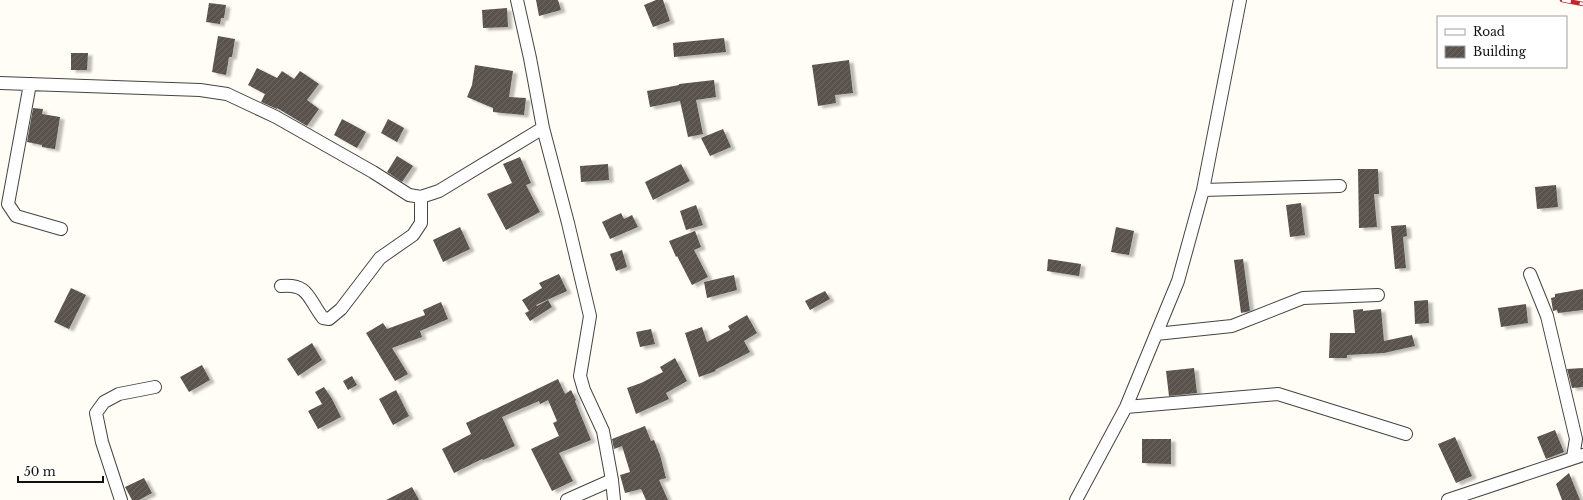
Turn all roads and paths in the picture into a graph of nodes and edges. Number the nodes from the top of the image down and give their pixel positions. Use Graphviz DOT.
graph roads {
  1 [pos="517,0"];
  2 [pos="1240,0"];
  3 [pos="0,83"];
  4 [pos="30,84"];
  5 [pos="543,128"];
  6 [pos="1340,186"];
  7 [pos="1203,190"];
  8 [pos="421,197"];
  9 [pos="61,229"];
  10 [pos="1530,274"];
  11 [pos="281,286"];
  12 [pos="1378,295"];
  13 [pos="1156,334"];
  14 [pos="155,387"];
  15 [pos="1126,407"];
  16 [pos="1406,434"];
  17 [pos="1578,456"];
  18 [pos="612,480"];
  19 [pos="121,500"];
  20 [pos="567,500"];
  21 [pos="614,500"];
  22 [pos="1076,500"];
  23 [pos="1448,500"];
  1 -- 5 [label="street"];
  2 -- 7 [label="street"];
  3 -- 4 [label="street"];
  4 -- 8 [label="street"];
  4 -- 9 [label="street"];
  5 -- 8 [label="street"];
  5 -- 18 [label="street"];
  6 -- 7 [label="street"];
  7 -- 13 [label="street"];
  8 -- 11 [label="street"];
  10 -- 17 [label="street"];
  12 -- 13 [label="street"];
  13 -- 15 [label="street"];
  14 -- 19 [label="street"];
  15 -- 16 [label="street"];
  15 -- 22 [label="street"];
  17 -- 23 [label="street"];
  18 -- 20 [label="street"];
  18 -- 21 [label="street"];
}
